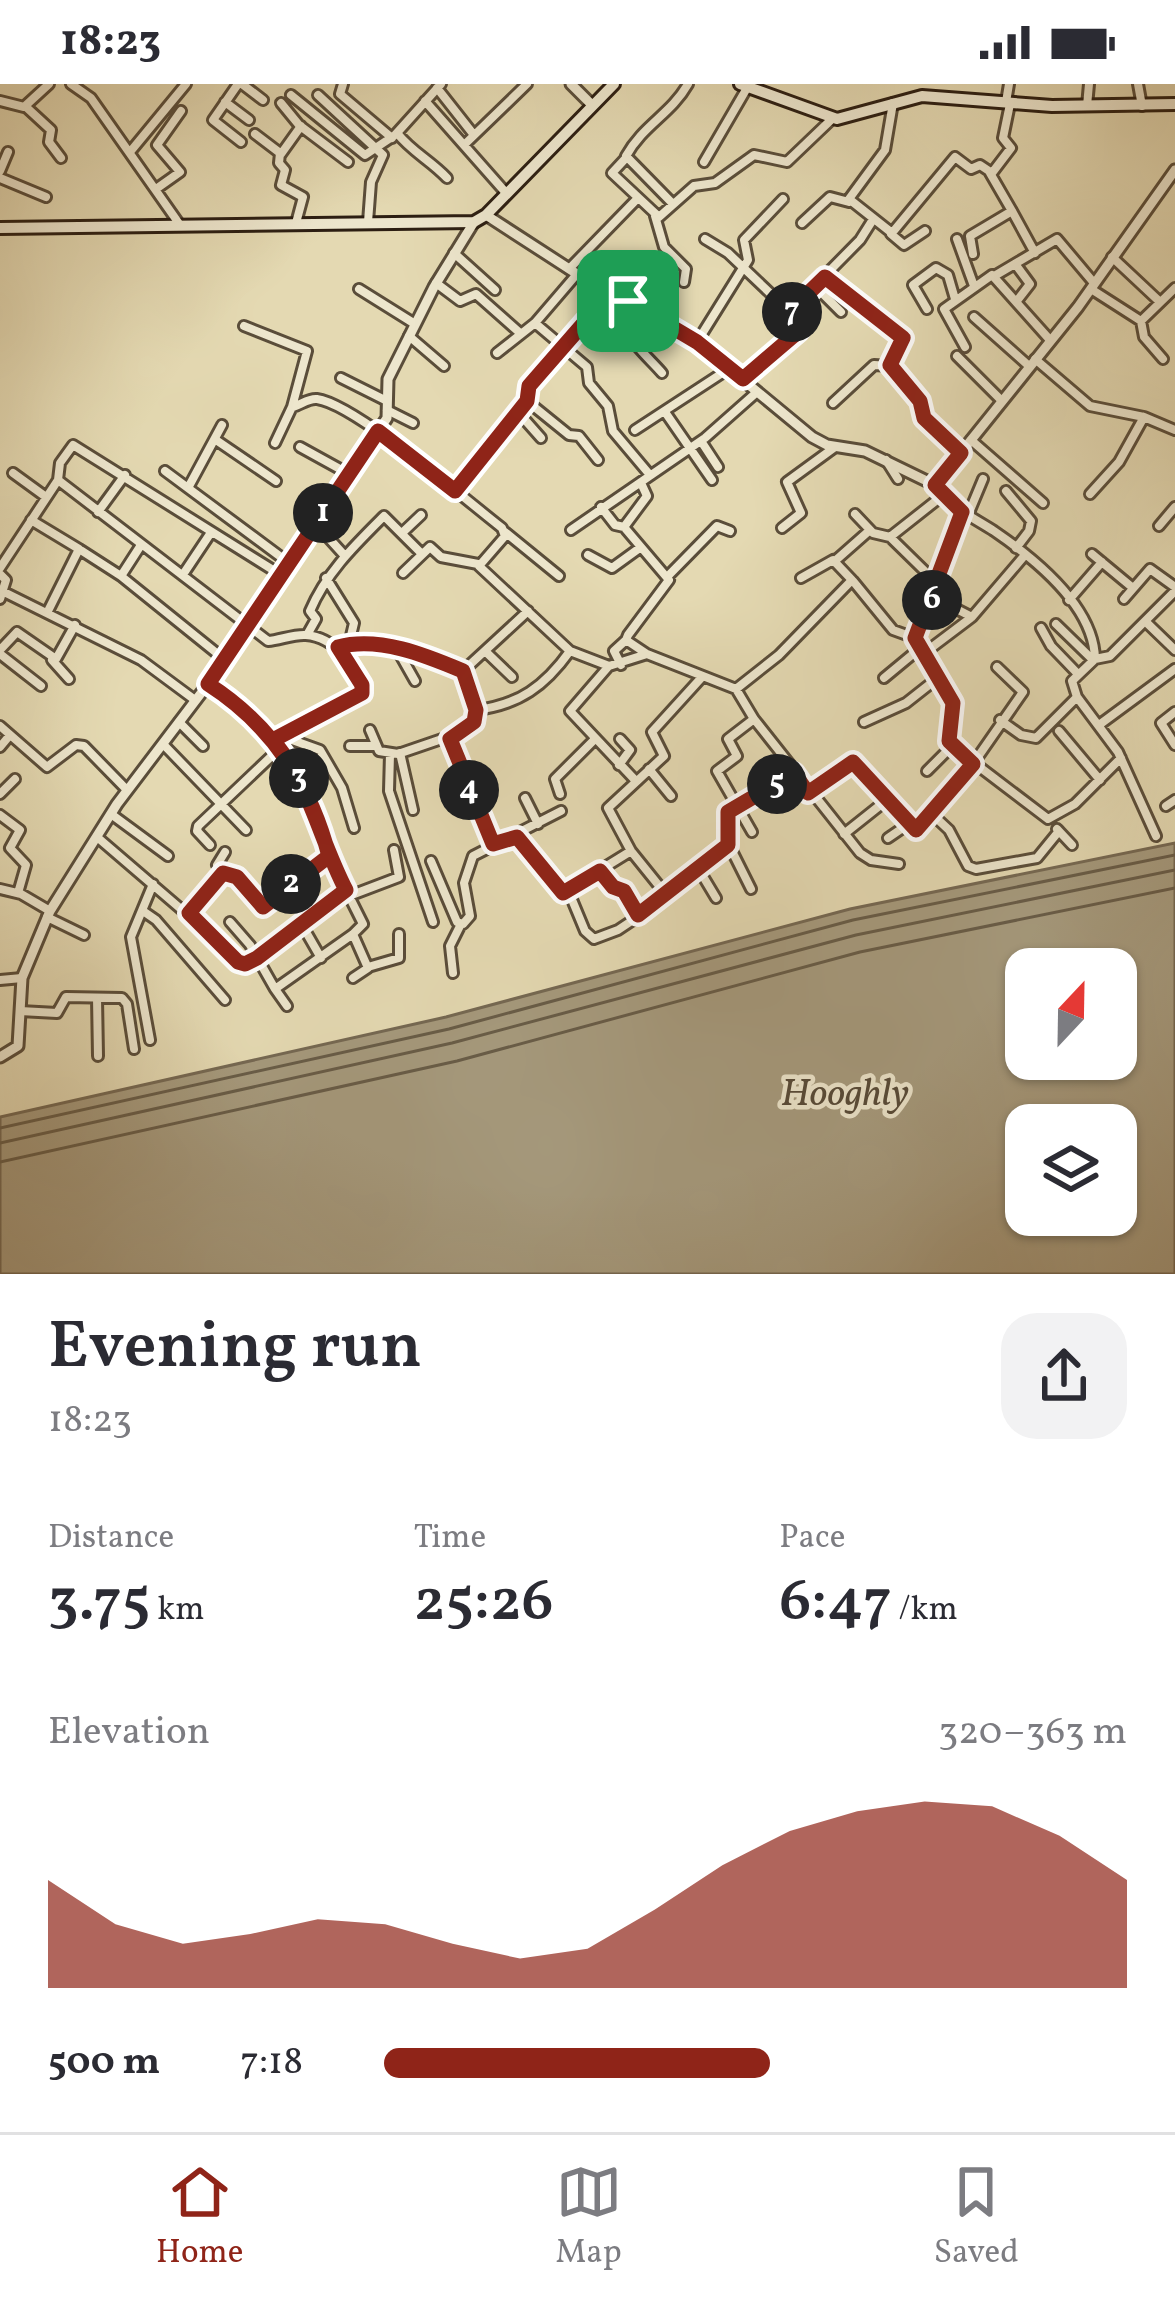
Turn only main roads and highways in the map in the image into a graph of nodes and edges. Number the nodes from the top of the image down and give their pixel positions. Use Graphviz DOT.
graph roads {
  1 [pos="614,84"];
  2 [pos="743,86"];
  3 [pos="1175,104"];
  4 [pos="0,228"];
  1 -- 4 [label="main road"];
  2 -- 3 [label="main road"];
}
